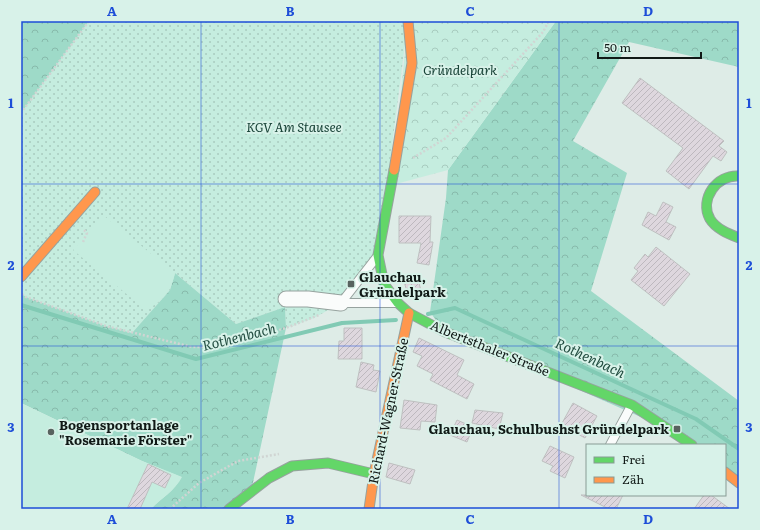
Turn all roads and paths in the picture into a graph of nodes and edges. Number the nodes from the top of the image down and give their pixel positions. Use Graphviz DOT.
graph roads {
  1 [pos="89,21"];
  2 [pos="408,21"];
  3 [pos="549,21"];
  4 [pos="21,114"];
  5 [pos="396,166"];
  6 [pos="739,176"];
  7 [pos="95,192"];
  8 [pos="87,233"];
  9 [pos="739,238"];
  10 [pos="84,242"];
  11 [pos="378,256"];
  12 [pos="21,277"];
  13 [pos="21,293"];
  14 [pos="286,299"];
  15 [pos="341,303"];
  16 [pos="398,303"];
  17 [pos="409,313"];
  18 [pos="321,314"];
  19 [pos="632,405"];
  20 [pos="611,444"];
  21 [pos="691,444"];
  22 [pos="283,454"];
  23 [pos="726,473"];
  24 [pos="374,474"];
  25 [pos="739,483"];
  26 [pos="170,509"];
  27 [pos="229,509"];
  28 [pos="369,509"];
  1 -- 4 [label="path"];
  2 -- 5 [label="street, Albertsthaler Straße"];
  3 -- 5 [label="path"];
  5 -- 11 [label="street, Albertsthaler Straße"];
  6 -- 9 [label="street"];
  7 -- 12 [label="street"];
  8 -- 10 [label="path"];
  11 -- 15 [label="lane"];
  11 -- 16 [label="street, Albertsthaler Straße"];
  13 -- 18 [label="path"];
  14 -- 15 [label="street"];
  15 -- 16 [label="lane"];
  16 -- 17 [label="street, Albertsthaler Straße"];
  17 -- 19 [label="street, Albertsthaler Straße"];
  17 -- 24 [label="street, Richard-Wagner-Straße"];
  19 -- 20 [label="lane"];
  19 -- 21 [label="street, Albertsthaler Straße"];
  22 -- 26 [label="path"];
  23 -- 25 [label="street"];
  24 -- 27 [label="street"];
  24 -- 28 [label="street, Richard-Wagner-Straße"];
}
